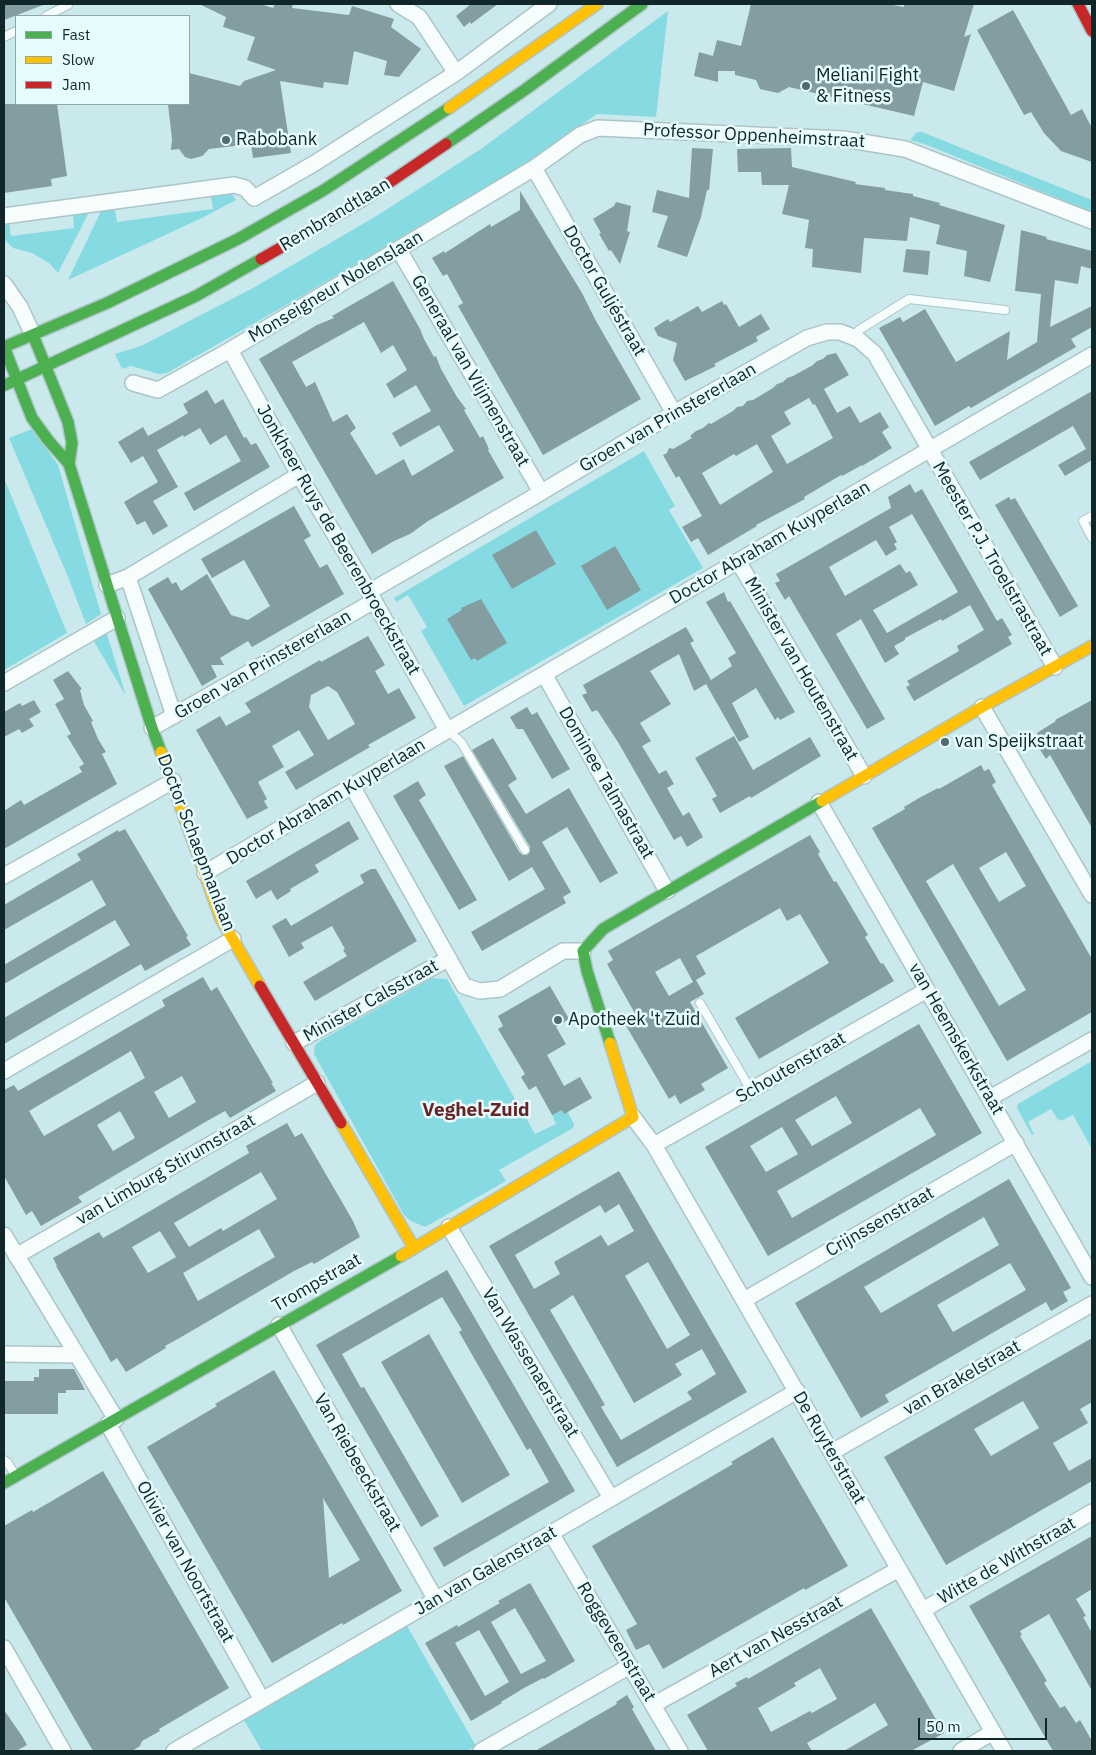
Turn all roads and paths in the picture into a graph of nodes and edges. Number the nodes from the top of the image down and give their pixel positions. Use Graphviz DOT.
graph roads {
  1 [pos="68,4"];
  2 [pos="398,4"];
  3 [pos="549,4"];
  4 [pos="597,4"];
  5 [pos="642,4"];
  6 [pos="1078,4"];
  7 [pos="48,15"];
  8 [pos="1092,31"];
  9 [pos="456,73"];
  10 [pos="534,168"];
  11 [pos="4,216"];
  12 [pos="1092,221"];
  13 [pos="399,250"];
  14 [pos="4,284"];
  15 [pos="1005,310"];
  16 [pos="33,335"];
  17 [pos="853,336"];
  18 [pos="4,347"];
  19 [pos="230,350"];
  20 [pos="1092,355"];
  21 [pos="46,366"];
  22 [pos="17,380"];
  23 [pos="133,383"];
  24 [pos="4,386"];
  25 [pos="674,413"];
  26 [pos="929,450"];
  27 [pos="69,464"];
  28 [pos="299,475"];
  29 [pos="541,492"];
  30 [pos="1092,516"];
  31 [pos="1092,538"];
  32 [pos="738,561"];
  33 [pos="128,577"];
  34 [pos="107,585"];
  35 [pos="371,596"];
  36 [pos="117,618"];
  37 [pos="1092,646"];
  38 [pos="1055,667"];
  39 [pos="544,674"];
  40 [pos="4,684"];
  41 [pos="982,707"];
  42 [pos="174,716"];
  43 [pos="152,728"];
  44 [pos="447,730"];
  45 [pos="864,776"];
  46 [pos="173,781"];
  47 [pos="352,786"];
  48 [pos="820,802"];
  49 [pos="525,850"];
  50 [pos="205,873"];
  51 [pos="4,876"];
  52 [pos="667,891"];
  53 [pos="1092,895"];
  54 [pos="233,939"];
  55 [pos="583,951"];
  56 [pos="448,959"];
  57 [pos="928,990"];
  58 [pos="700,1003"];
  59 [pos="1092,1040"];
  60 [pos="294,1043"];
  61 [pos="4,1071"];
  62 [pos="317,1083"];
  63 [pos="751,1090"];
  64 [pos="990,1098"];
  65 [pos="633,1118"];
  66 [pos="1016,1143"];
  67 [pos="654,1145"];
  68 [pos="449,1227"];
  69 [pos="5,1238"];
  70 [pos="414,1248"];
  71 [pos="16,1256"];
  72 [pos="1092,1277"];
  73 [pos="744,1300"];
  74 [pos="1092,1304"];
  75 [pos="279,1325"];
  76 [pos="4,1354"];
  77 [pos="78,1355"];
  78 [pos="796,1391"];
  79 [pos="112,1421"];
  80 [pos="832,1452"];
  81 [pos="4,1460"];
  82 [pos="16,1476"];
  83 [pos="4,1483"];
  84 [pos="611,1498"];
  85 [pos="1092,1512"];
  86 [pos="551,1534"];
  87 [pos="899,1570"];
  88 [pos="436,1600"];
  89 [pos="923,1610"];
  90 [pos="4,1648"];
  91 [pos="630,1666"];
  92 [pos="262,1700"];
  93 [pos="653,1705"];
  94 [pos="993,1732"];
  95 [pos="63,1751"];
  96 [pos="174,1751"];
  97 [pos="481,1751"];
  98 [pos="680,1751"];
  99 [pos="961,1751"];
  100 [pos="1004,1751"];
  1 -- 7 [label="lane"];
  2 -- 9 [label="street"];
  3 -- 9 [label="street"];
  4 -- 16 [label="street, Rembrandtlaan"];
  5 -- 21 [label="street, Rembrandtlaan"];
  6 -- 8 [label="street"];
  9 -- 11 [label="street"];
  10 -- 12 [label="street, Professor Oppenheimstraat"];
  10 -- 13 [label="street, Monseigneur Nolenslaan"];
  10 -- 25 [label="street, Doctor Guljéstraat"];
  13 -- 19 [label="street, Monseigneur Nolenslaan"];
  13 -- 29 [label="street, Generaal van Vlijmenstraat"];
  14 -- 16 [label="street"];
  15 -- 17 [label="lane"];
  16 -- 18 [label="street, Rembrandtlaan"];
  16 -- 21 [label="street, Doctor Schaepmanlaan"];
  17 -- 25 [label="street, Groen van Prinstererlaan"];
  17 -- 26 [label="street, Groen van Prinstererlaan"];
  18 -- 22 [label="street, Doctor Schaepmanlaan"];
  19 -- 23 [label="street, Monseigneur Nolenslaan"];
  19 -- 28 [label="street, Jonkheer Ruys de Beerenbroeckstraat"];
  20 -- 26 [label="street, Doctor Abraham Kuyperlaan"];
  21 -- 22 [label="street, Rembrandtlaan"];
  21 -- 27 [label="street, Doctor Schaepmanlaan"];
  22 -- 24 [label="street, Rembrandtlaan"];
  22 -- 27 [label="street, Doctor Schaepmanlaan"];
  25 -- 29 [label="street, Groen van Prinstererlaan"];
  26 -- 32 [label="street, Doctor Abraham Kuyperlaan"];
  26 -- 38 [label="street, Meester P.J. Troelstrastraat"];
  27 -- 34 [label="street, Doctor Schaepmanlaan"];
  28 -- 33 [label="street"];
  28 -- 35 [label="street, Jonkheer Ruys de Beerenbroeckstraat"];
  29 -- 35 [label="street, Groen van Prinstererlaan"];
  30 -- 31 [label="lane"];
  32 -- 39 [label="street, Doctor Abraham Kuyperlaan"];
  32 -- 45 [label="street, Minister van Houtenstraat"];
  33 -- 34 [label="street"];
  33 -- 42 [label="street"];
  34 -- 36 [label="street, Doctor Schaepmanlaan"];
  35 -- 42 [label="street, Groen van Prinstererlaan"];
  35 -- 44 [label="street, Jonkheer Ruys de Beerenbroeckstraat"];
  36 -- 40 [label="street"];
  36 -- 43 [label="street, Doctor Schaepmanlaan"];
  37 -- 38 [label="street"];
  38 -- 41 [label="street"];
  39 -- 44 [label="street, Doctor Abraham Kuyperlaan"];
  39 -- 52 [label="street, Dominee Talmastraat"];
  41 -- 45 [label="street"];
  41 -- 53 [label="street"];
  42 -- 43 [label="street, Groen van Prinstererlaan"];
  43 -- 46 [label="street, Doctor Schaepmanlaan"];
  44 -- 47 [label="street, Doctor Abraham Kuyperlaan"];
  44 -- 49 [label="lane"];
  45 -- 48 [label="street"];
  46 -- 50 [label="street, Doctor Schaepmanlaan"];
  46 -- 51 [label="street"];
  47 -- 50 [label="street, Doctor Abraham Kuyperlaan"];
  47 -- 56 [label="street"];
  48 -- 52 [label="street"];
  48 -- 57 [label="street, van Heemskerkstraat"];
  50 -- 54 [label="street, Doctor Schaepmanlaan"];
  52 -- 55 [label="street"];
  54 -- 60 [label="street, Doctor Schaepmanlaan"];
  54 -- 61 [label="street"];
  55 -- 56 [label="street"];
  55 -- 65 [label="street"];
  56 -- 60 [label="street, Minister Calsstraat"];
  57 -- 63 [label="street, Schoutenstraat"];
  57 -- 64 [label="street, van Heemskerkstraat"];
  58 -- 63 [label="lane"];
  59 -- 64 [label="street"];
  60 -- 62 [label="street, Doctor Schaepmanlaan"];
  62 -- 70 [label="street, Doctor Schaepmanlaan"];
  62 -- 71 [label="street, van Limburg Stirumstraat"];
  63 -- 67 [label="street, Schoutenstraat"];
  64 -- 66 [label="street, van Heemskerkstraat"];
  65 -- 67 [label="street, De Ruyterstraat"];
  65 -- 68 [label="street, Trompstraat"];
  66 -- 72 [label="street, van Heemskerkstraat"];
  66 -- 73 [label="street, Crijnssenstraat"];
  67 -- 73 [label="street, De Ruyterstraat"];
  68 -- 70 [label="street, Trompstraat"];
  68 -- 84 [label="street, Van Wassenaerstraat"];
  69 -- 71 [label="street, Olivier van Noortstraat"];
  70 -- 75 [label="street, Trompstraat"];
  71 -- 77 [label="street, Olivier van Noortstraat"];
  73 -- 78 [label="street, De Ruyterstraat"];
  74 -- 80 [label="street, van Brakelstraat"];
  75 -- 79 [label="street, Trompstraat"];
  75 -- 88 [label="street, Van Riebeeckstraat"];
  76 -- 77 [label="street"];
  77 -- 79 [label="street, Olivier van Noortstraat"];
  78 -- 80 [label="street, De Ruyterstraat"];
  78 -- 84 [label="street, Jan van Galenstraat"];
  79 -- 82 [label="street, Trompstraat"];
  79 -- 92 [label="street, Olivier van Noortstraat"];
  80 -- 87 [label="street, De Ruyterstraat"];
  81 -- 82 [label="lane"];
  82 -- 83 [label="street, Trompstraat"];
  84 -- 86 [label="street, Jan van Galenstraat"];
  85 -- 89 [label="street, Witte de Withstraat"];
  86 -- 88 [label="street, Jan van Galenstraat"];
  86 -- 91 [label="street, Roggeveenstraat"];
  87 -- 89 [label="street, De Ruyterstraat"];
  87 -- 93 [label="street, Aert van Nesstraat"];
  88 -- 92 [label="street, Jan van Galenstraat"];
  89 -- 94 [label="street, De Ruyterstraat"];
  90 -- 95 [label="street"];
  91 -- 93 [label="street, Roggeveenstraat"];
  91 -- 97 [label="street"];
  92 -- 96 [label="street, Jan van Galenstraat"];
  93 -- 98 [label="street, Roggeveenstraat"];
  94 -- 99 [label="street"];
  94 -- 100 [label="street, De Ruyterstraat"];
}
